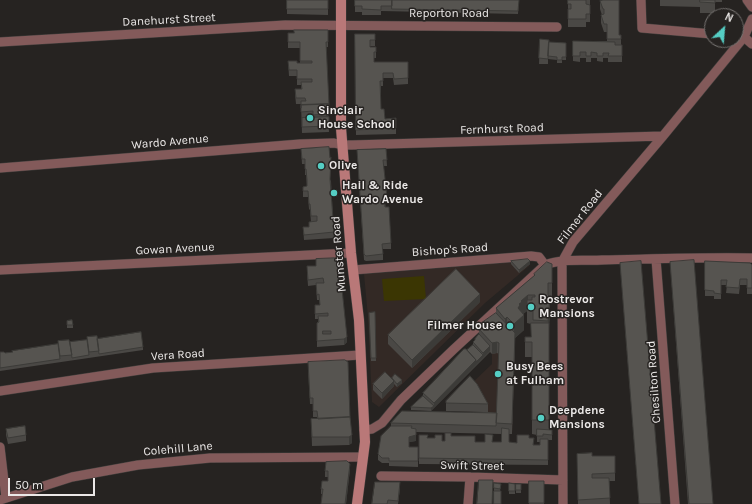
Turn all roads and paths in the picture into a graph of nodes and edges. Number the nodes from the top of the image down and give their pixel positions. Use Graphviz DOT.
graph roads {
  1 [pos="341,0"];
  2 [pos="641,0"];
  3 [pos="747,0"];
  4 [pos="752,7"];
  5 [pos="752,19"];
  6 [pos="340,25"];
  7 [pos="557,26"];
  8 [pos="744,31"];
  9 [pos="704,33"];
  10 [pos="0,42"];
  11 [pos="731,48"];
  12 [pos="662,136"];
  13 [pos="342,145"];
  14 [pos="0,168"];
  15 [pos="351,253"];
  16 [pos="752,258"];
  17 [pos="656,259"];
  18 [pos="562,262"];
  19 [pos="545,265"];
  20 [pos="0,270"];
  21 [pos="353,270"];
  22 [pos="360,355"];
  23 [pos="0,391"];
  24 [pos="364,430"];
  25 [pos="0,447"];
  26 [pos="363,457"];
  27 [pos="381,476"];
  28 [pos="470,477"];
  29 [pos="563,480"];
  30 [pos="3,499"];
  31 [pos="357,504"];
  32 [pos="468,504"];
  33 [pos="563,504"];
  34 [pos="675,504"];
  1 -- 6 [label="street, Munster Road"];
  2 -- 9 [label="street"];
  3 -- 4 [label="street"];
  5 -- 8 [label="street, Filmer Road"];
  6 -- 7 [label="street, Reporton Road"];
  6 -- 10 [label="street, Danehurst Street"];
  6 -- 13 [label="street, Munster Road"];
  11 -- 12 [label="street, Filmer Road"];
  12 -- 13 [label="street, Fernhurst Road"];
  12 -- 18 [label="street, Filmer Road"];
  13 -- 14 [label="street, Wardo Avenue"];
  13 -- 15 [label="street, Munster Road"];
  15 -- 20 [label="street, Gowan Avenue"];
  15 -- 21 [label="street, Munster Road"];
  16 -- 17 [label="street"];
  17 -- 18 [label="street"];
  17 -- 34 [label="street, Chesilton Road"];
  18 -- 19 [label="street, Filmer Road"];
  18 -- 29 [label="street"];
  19 -- 21 [label="street, Bishop's Road"];
  19 -- 24 [label="street"];
  21 -- 22 [label="street, Munster Road"];
  22 -- 23 [label="street, Vera Road"];
  22 -- 24 [label="street, Munster Road"];
  24 -- 26 [label="street, Munster Road"];
  25 -- 30 [label="street"];
  26 -- 30 [label="street, Colehill Lane"];
  26 -- 31 [label="street, Munster Road"];
  27 -- 28 [label="street, Swift Street"];
  28 -- 29 [label="street, Swift Street"];
  28 -- 32 [label="street"];
  29 -- 33 [label="street"];
}
